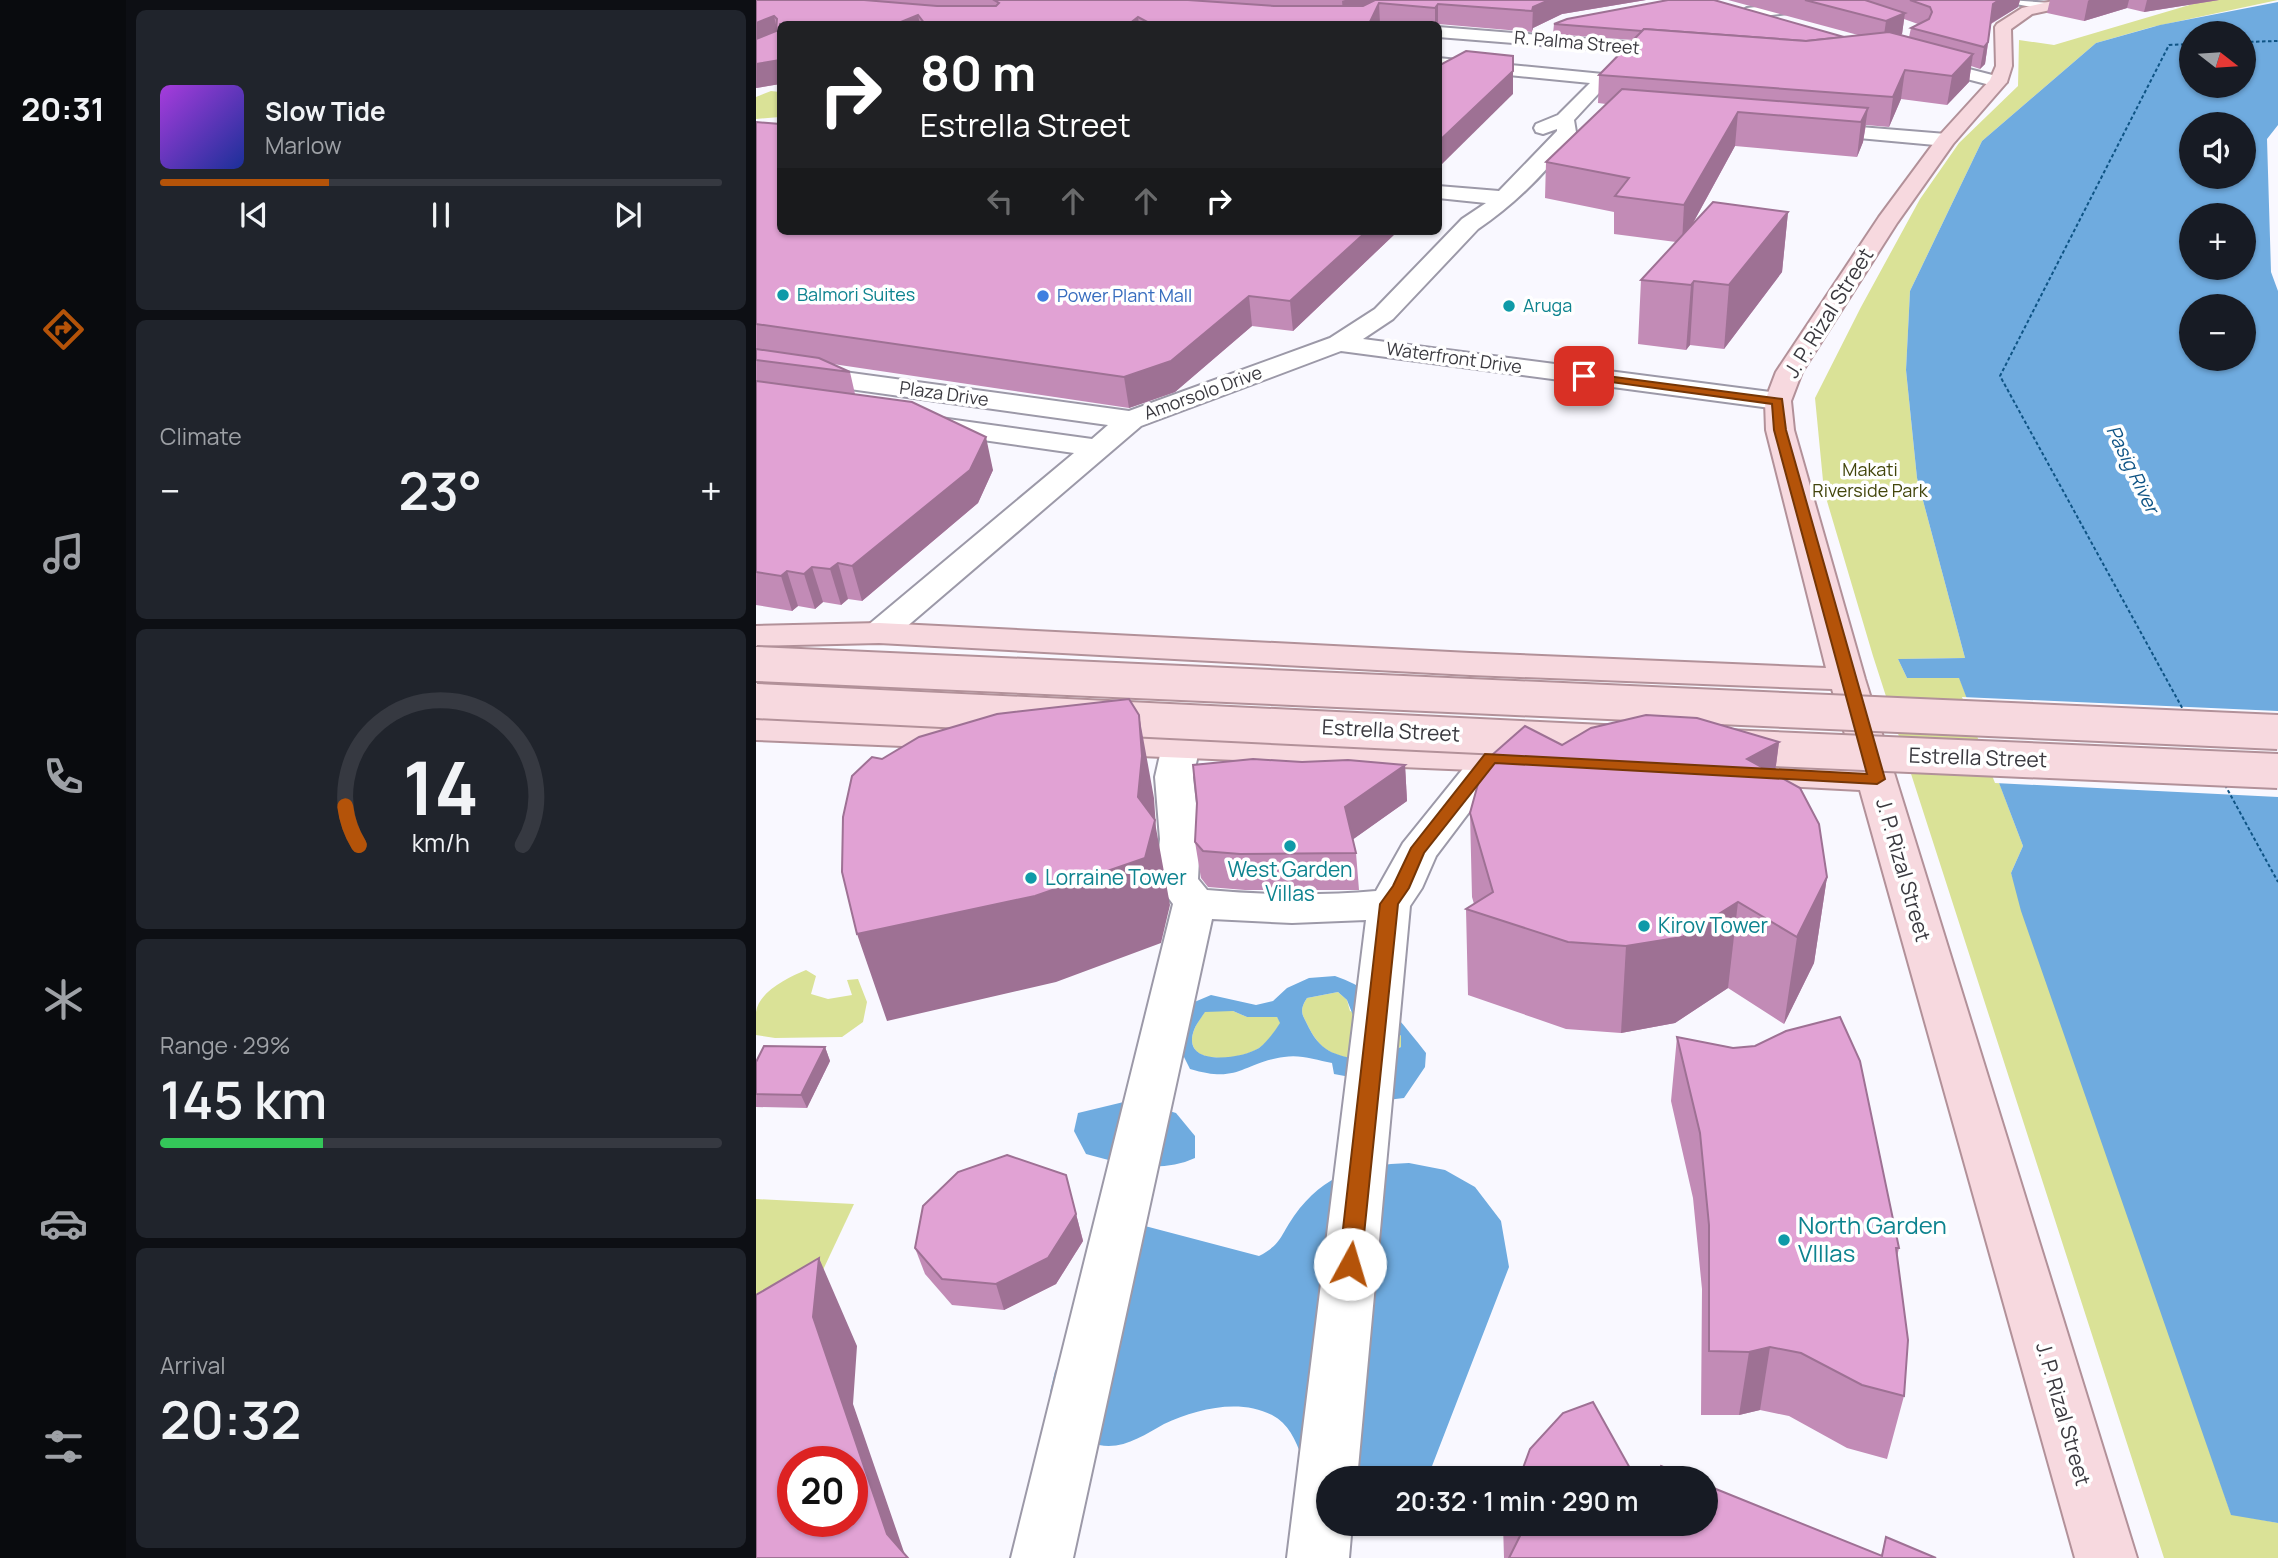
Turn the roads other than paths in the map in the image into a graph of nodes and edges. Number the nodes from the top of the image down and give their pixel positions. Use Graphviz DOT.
graph roads {
  1 [pos="1861,0"];
  2 [pos="2016,0"];
  3 [pos="2078,0"];
  4 [pos="1835,3"];
  5 [pos="2046,6"];
  6 [pos="1871,16"];
  7 [pos="1555,24"];
  8 [pos="1784,24"];
  9 [pos="1442,32"];
  10 [pos="1529,39"];
  11 [pos="1693,52"];
  12 [pos="1908,58"];
  13 [pos="1442,63"];
  14 [pos="1998,82"];
  15 [pos="1603,112"];
  16 [pos="1570,115"];
  17 [pos="1794,128"];
  18 [pos="1529,139"];
  19 [pos="1947,140"];
  20 [pos="1493,176"];
  21 [pos="1442,194"];
  22 [pos="1442,207"];
  23 [pos="1480,208"];
  24 [pos="1339,343"];
  25 [pos="756,368"];
  26 [pos="1778,401"];
  27 [pos="893,419"];
  28 [pos="1131,420"];
  29 [pos="1098,448"];
  30 [pos="878,633"];
  31 [pos="756,636"];
  32 [pos="756,664"];
  33 [pos="1470,664"];
  34 [pos="1847,679"];
  35 [pos="756,701"];
  36 [pos="756,729"];
  37 [pos="2278,733"];
  38 [pos="1181,746"];
  39 [pos="1672,756"];
  40 [pos="1491,758"];
  41 [pos="2278,771"];
  42 [pos="1877,779"];
  43 [pos="1195,903"];
  44 [pos="1389,904"];
  45 [pos="1042,1558"];
  46 [pos="1318,1558"];
  47 [pos="2106,1558"];
  1 -- 4 [label="street"];
  2 -- 5 [label="street"];
  3 -- 5 [label="main road"];
  4 -- 6 [label="street"];
  4 -- 8 [label="street"];
  5 -- 14 [label="main road"];
  7 -- 10 [label="street"];
  9 -- 10 [label="street, R. Palma Street"];
  10 -- 11 [label="street, R. Palma Street"];
  12 -- 14 [label="street"];
  13 -- 16 [label="street, Amorsolo Drive"];
  14 -- 19 [label="main road, J. P. Rizal Street"];
  15 -- 16 [label="street"];
  16 -- 18 [label="street, Amorsolo Drive"];
  16 -- 23 [label="street, Amorsolo Drive"];
  17 -- 19 [label="street"];
  19 -- 26 [label="main road, J. P. Rizal Street"];
  20 -- 23 [label="street, Amorsolo Drive"];
  21 -- 23 [label="street"];
  22 -- 23 [label="street"];
  23 -- 24 [label="street, Amorsolo Drive"];
  24 -- 26 [label="street, Waterfront Drive"];
  24 -- 28 [label="street, Amorsolo Drive"];
  25 -- 28 [label="street, Plaza Drive"];
  26 -- 34 [label="main road, J. P. Rizal Street"];
  27 -- 29 [label="street, Plaza Drive"];
  28 -- 29 [label="street, Amorsolo Drive"];
  29 -- 30 [label="street, Amorsolo Drive"];
  30 -- 31 [label="main road"];
  30 -- 33 [label="main road"];
  32 -- 37 [label="main road, Estrella Street, bridge"];
  33 -- 34 [label="main road"];
  33 -- 40 [label="main road"];
  34 -- 42 [label="main road, J. P. Rizal Street"];
  35 -- 39 [label="main road, Estrella Street, bridge"];
  36 -- 38 [label="main road, Estrella Street"];
  38 -- 40 [label="main road, Estrella Street"];
  38 -- 43 [label="street"];
  39 -- 40 [label="main road, Estrella Street"];
  39 -- 41 [label="main road, Estrella Street, bridge"];
  39 -- 42 [label="main road, Estrella Street"];
  40 -- 44 [label="street"];
  42 -- 47 [label="main road, J. P. Rizal Street"];
  43 -- 44 [label="street"];
  43 -- 45 [label="street"];
  44 -- 46 [label="street"];
}
